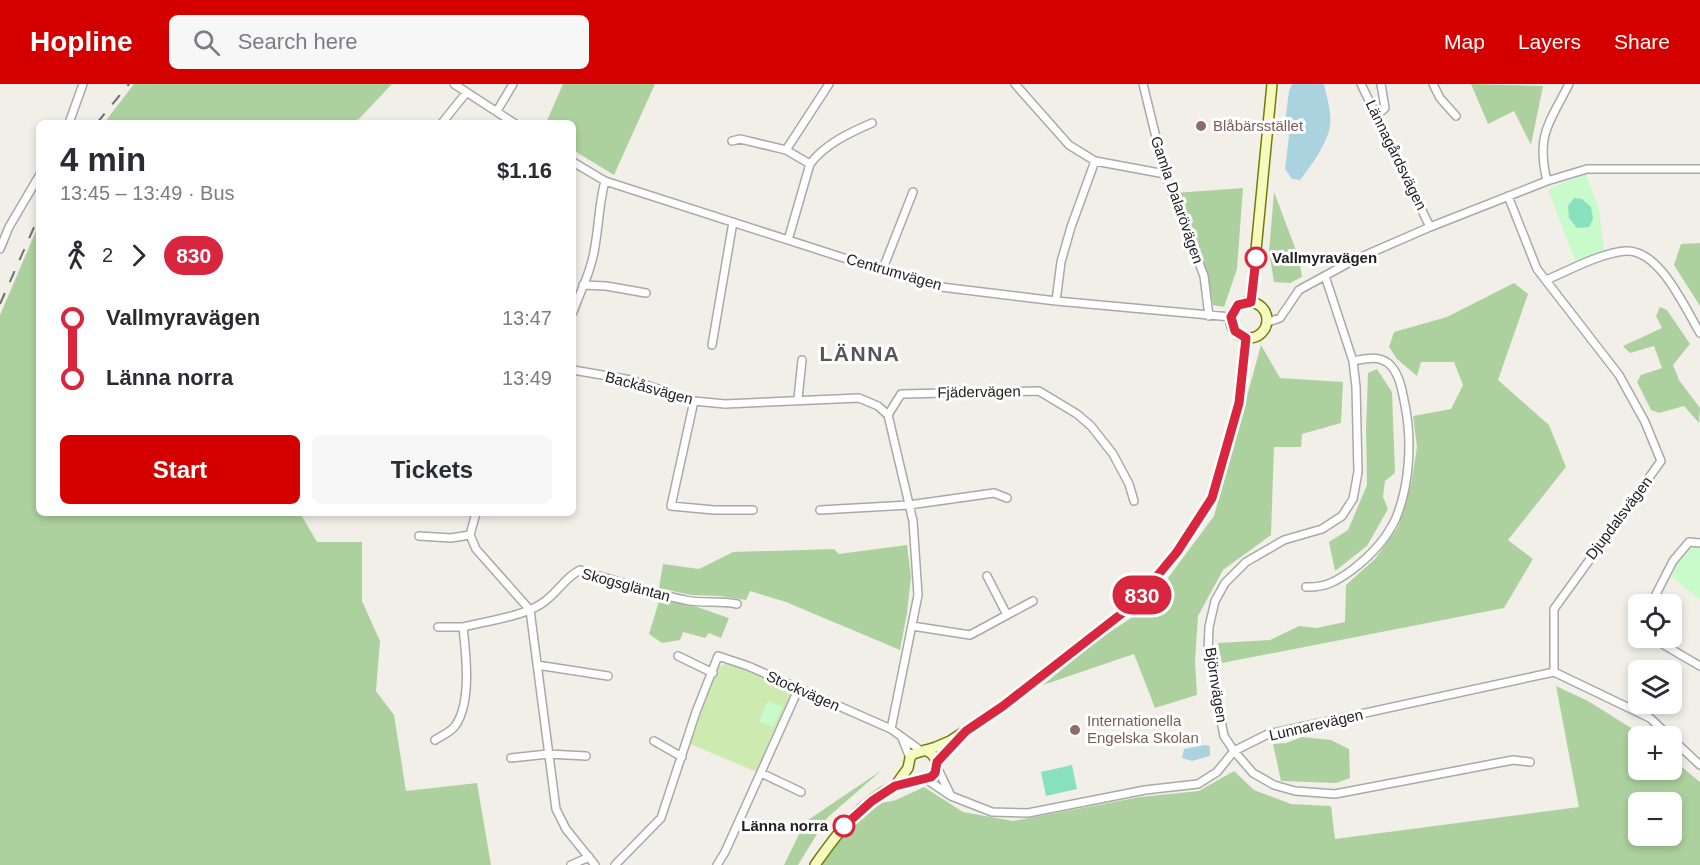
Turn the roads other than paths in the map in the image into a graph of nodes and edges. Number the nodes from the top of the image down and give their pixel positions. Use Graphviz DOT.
graph roads {
  1 [pos="83,84"];
  2 [pos="454,84"];
  3 [pos="513,84"];
  4 [pos="829,84"];
  5 [pos="1015,84"];
  6 [pos="1143,84"];
  7 [pos="1272,84"];
  8 [pos="1361,84"];
  9 [pos="1381,84"];
  10 [pos="1433,84"];
  11 [pos="1569,84"];
  12 [pos="466,93"];
  13 [pos="497,111"];
  14 [pos="1377,115"];
  15 [pos="1456,116"];
  16 [pos="70,120"];
  17 [pos="444,120"];
  18 [pos="510,120"];
  19 [pos="872,123"];
  20 [pos="732,141"];
  21 [pos="786,150"];
  22 [pos="1095,161"];
  23 [pos="576,164"];
  24 [pos="810,164"];
  25 [pos="1700,169"];
  26 [pos="1165,174"];
  27 [pos="36,181"];
  28 [pos="605,181"];
  29 [pos="1547,181"];
  30 [pos="912,192"];
  31 [pos="1508,196"];
  32 [pos="732,222"];
  33 [pos="1430,226"];
  34 [pos="788,240"];
  35 [pos="0,249"];
  36 [pos="882,271"];
  37 [pos="1325,276"];
  38 [pos="1546,280"];
  39 [pos="583,285"];
  40 [pos="646,293"];
  41 [pos="1056,301"];
  42 [pos="1251,302"];
  43 [pos="576,304"];
  44 [pos="1209,316"];
  45 [pos="1231,317"];
  46 [pos="1268,322"];
  47 [pos="1700,333"];
  48 [pos="1246,338"];
  49 [pos="712,345"];
  50 [pos="802,360"];
  51 [pos="1353,361"];
  52 [pos="576,371"];
  53 [pos="798,399"];
  54 [pos="694,401"];
  55 [pos="888,415"];
  56 [pos="1007,498"];
  57 [pos="1134,501"];
  58 [pos="909,505"];
  59 [pos="753,510"];
  60 [pos="820,510"];
  61 [pos="475,516"];
  62 [pos="470,535"];
  63 [pos="419,536"];
  64 [pos="1700,543"];
  65 [pos="987,576"];
  66 [pos="1306,587"];
  67 [pos="1656,594"];
  68 [pos="1033,601"];
  69 [pos="737,604"];
  70 [pos="530,610"];
  71 [pos="1007,615"];
  72 [pos="912,626"];
  73 [pos="438,627"];
  74 [pos="463,627"];
  75 [pos="1669,648"];
  76 [pos="678,656"];
  77 [pos="537,665"];
  78 [pos="1700,666"];
  79 [pos="1554,672"];
  80 [pos="713,673"];
  81 [pos="608,676"];
  82 [pos="798,690"];
  83 [pos="1658,726"];
  84 [pos="891,729"];
  85 [pos="966,731"];
  86 [pos="902,738"];
  87 [pos="435,740"];
  88 [pos="654,741"];
  89 [pos="1682,748"];
  90 [pos="923,750"];
  91 [pos="1234,751"];
  92 [pos="548,754"];
  93 [pos="586,756"];
  94 [pos="682,757"];
  95 [pos="511,758"];
  96 [pos="1530,762"];
  97 [pos="909,763"];
  98 [pos="937,765"];
  99 [pos="1700,765"];
  100 [pos="761,773"];
  101 [pos="923,779"];
  102 [pos="895,786"];
  103 [pos="801,792"];
  104 [pos="951,796"];
  105 [pos="589,857"];
  106 [pos="572,865"];
  107 [pos="595,865"];
  108 [pos="615,865"];
  109 [pos="717,865"];
  110 [pos="815,865"];
  1 -- 16 [label="street"];
  2 -- 12 [label="street"];
  3 -- 13 [label="street"];
  4 -- 21 [label="street"];
  5 -- 22 [label="street"];
  6 -- 26 [label="street, Gamla Dalarövägen"];
  7 -- 42 [label="street"];
  8 -- 14 [label="street, Lännagårdsvägen"];
  9 -- 14 [label="street"];
  10 -- 15 [label="street"];
  11 -- 29 [label="street"];
  12 -- 13 [label="street"];
  12 -- 17 [label="street"];
  13 -- 18 [label="street"];
  14 -- 33 [label="street, Lännagårdsvägen"];
  19 -- 24 [label="street"];
  20 -- 21 [label="street"];
  21 -- 24 [label="street"];
  22 -- 26 [label="street"];
  22 -- 41 [label="street"];
  23 -- 28 [label="street, Centrumvägen"];
  24 -- 34 [label="street"];
  25 -- 29 [label="street"];
  26 -- 44 [label="street, Gamla Dalarövägen"];
  27 -- 35 [label="street"];
  28 -- 32 [label="street, Centrumvägen"];
  28 -- 39 [label="street"];
  29 -- 31 [label="street"];
  30 -- 36 [label="street"];
  31 -- 33 [label="street"];
  31 -- 38 [label="street, Djupdalsvägen"];
  32 -- 34 [label="street, Centrumvägen"];
  32 -- 49 [label="street"];
  33 -- 37 [label="street"];
  34 -- 36 [label="street, Centrumvägen"];
  36 -- 41 [label="street, Centrumvägen"];
  37 -- 46 [label="street"];
  37 -- 51 [label="street, Björnvägen"];
  38 -- 47 [label="street"];
  38 -- 79 [label="street, Djupdalsvägen"];
  39 -- 40 [label="street"];
  39 -- 43 [label="street"];
  41 -- 44 [label="street, Centrumvägen"];
  42 -- 45 [label="street"];
  42 -- 46 [label="street"];
  44 -- 45 [label="street, Centrumvägen"];
  45 -- 48 [label="street"];
  46 -- 48 [label="street"];
  48 -- 85 [label="street"];
  50 -- 53 [label="street"];
  51 -- 66 [label="street"];
  51 -- 91 [label="street, Björnvägen"];
  52 -- 54 [label="street, Backåsvägen"];
  53 -- 54 [label="street, Backåsvägen"];
  53 -- 55 [label="street, Backåsvägen"];
  54 -- 59 [label="street"];
  55 -- 57 [label="street, Fjädervägen"];
  55 -- 58 [label="street"];
  56 -- 58 [label="street"];
  58 -- 60 [label="street"];
  58 -- 72 [label="street"];
  61 -- 62 [label="street"];
  62 -- 63 [label="street"];
  62 -- 70 [label="street"];
  64 -- 67 [label="street"];
  65 -- 71 [label="street"];
  68 -- 71 [label="street"];
  69 -- 70 [label="street, Skogsgläntan"];
  70 -- 74 [label="street"];
  70 -- 77 [label="street"];
  71 -- 72 [label="street"];
  72 -- 84 [label="street"];
  73 -- 74 [label="street"];
  74 -- 87 [label="street"];
  75 -- 78 [label="street"];
  76 -- 80 [label="street"];
  77 -- 81 [label="street"];
  77 -- 92 [label="street"];
  79 -- 83 [label="street"];
  79 -- 91 [label="street, Lunnarevägen"];
  80 -- 82 [label="street, Stockvägen"];
  80 -- 94 [label="street, Stockvägen"];
  82 -- 84 [label="street, Stockvägen"];
  82 -- 100 [label="street"];
  84 -- 86 [label="street, Stockvägen"];
  85 -- 90 [label="street"];
  85 -- 98 [label="street"];
  86 -- 90 [label="street, Stockvägen"];
  86 -- 97 [label="street"];
  88 -- 94 [label="street"];
  89 -- 99 [label="street"];
  90 -- 97 [label="street"];
  90 -- 98 [label="street"];
  91 -- 96 [label="street, Björnvägen"];
  91 -- 104 [label="street, Lunnarevägen"];
  92 -- 93 [label="street"];
  92 -- 95 [label="street"];
  92 -- 105 [label="street"];
  94 -- 108 [label="street, Stockvägen"];
  97 -- 101 [label="street"];
  97 -- 102 [label="street"];
  98 -- 101 [label="street"];
  98 -- 104 [label="street"];
  100 -- 103 [label="street"];
  100 -- 109 [label="street"];
  101 -- 102 [label="street"];
  101 -- 104 [label="street, Lunnarevägen"];
  102 -- 110 [label="street"];
  105 -- 106 [label="street"];
  105 -- 107 [label="street"];
}
